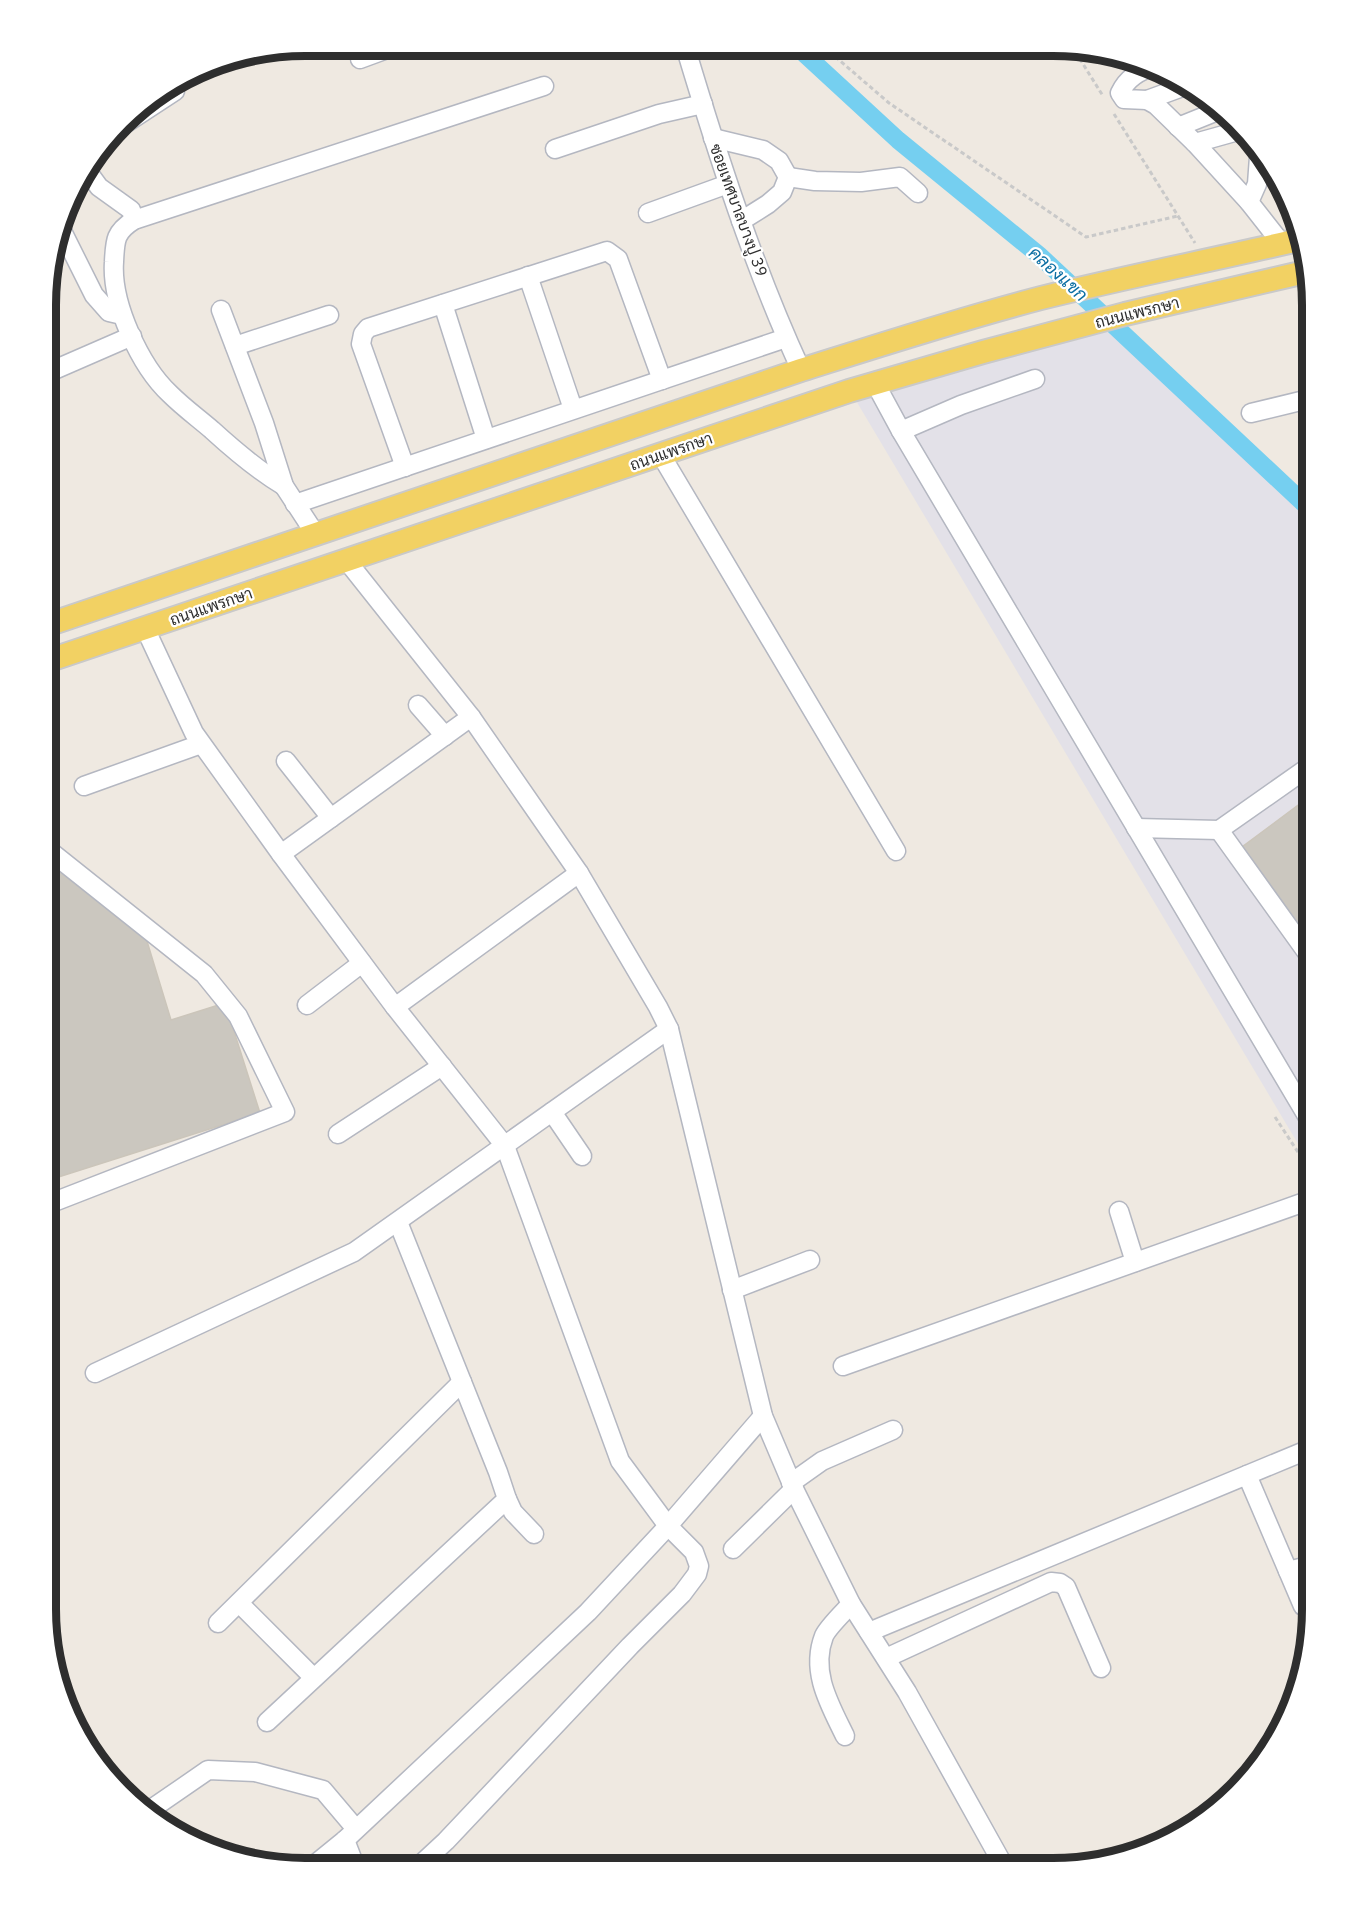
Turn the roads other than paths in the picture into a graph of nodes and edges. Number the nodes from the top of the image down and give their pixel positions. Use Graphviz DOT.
graph roads {
  1 [pos="368,56"];
  2 [pos="689,56"];
  3 [pos="360,59"];
  4 [pos="1141,71"];
  5 [pos="544,86"];
  6 [pos="1178,89"];
  7 [pos="1147,100"];
  8 [pos="703,104"];
  9 [pos="1213,113"];
  10 [pos="1178,127"];
  11 [pos="1233,132"];
  12 [pos="713,138"];
  13 [pos="1195,143"];
  14 [pos="555,149"];
  15 [pos="1258,164"];
  16 [pos="92,176"];
  17 [pos="788,177"];
  18 [pos="728,184"];
  19 [pos="918,193"];
  20 [pos="1249,202"];
  21 [pos="648,213"];
  22 [pos="134,220"];
  23 [pos="741,221"];
  24 [pos="65,237"];
  25 [pos="1290,242"];
  26 [pos="1300,273"];
  27 [pos="528,276"];
  28 [pos="443,304"];
  29 [pos="221,309"];
  30 [pos="122,315"];
  31 [pos="329,315"];
  32 [pos="132,336"];
  33 [pos="786,338"];
  34 [pos="235,346"];
  35 [pos="56,369"];
  36 [pos="801,370"];
  37 [pos="1035,379"];
  38 [pos="662,380"];
  39 [pos="875,383"];
  40 [pos="1302,401"];
  41 [pos="573,409"];
  42 [pos="1251,413"];
  43 [pos="901,431"];
  44 [pos="486,439"];
  45 [pos="661,454"];
  46 [pos="405,466"];
  47 [pos="284,486"];
  48 [pos="295,504"];
  49 [pos="316,535"];
  50 [pos="347,561"];
  51 [pos="56,622"];
  52 [pos="145,628"];
  53 [pos="56,658"];
  54 [pos="418,705"];
  55 [pos="471,717"];
  56 [pos="445,736"];
  57 [pos="201,744"];
  58 [pos="286,761"];
  59 [pos="1302,772"];
  60 [pos="84,786"];
  61 [pos="331,818"];
  62 [pos="1136,828"];
  63 [pos="1219,830"];
  64 [pos="896,851"];
  65 [pos="281,854"];
  66 [pos="56,856"];
  67 [pos="579,873"];
  68 [pos="1302,946"];
  69 [pos="362,963"];
  70 [pos="307,1005"];
  71 [pos="395,1007"];
  72 [pos="669,1029"];
  73 [pos="442,1066"];
  74 [pos="1302,1107"];
  75 [pos="552,1112"];
  76 [pos="338,1134"];
  77 [pos="505,1146"];
  78 [pos="582,1156"];
  79 [pos="56,1201"];
  80 [pos="1302,1203"];
  81 [pos="1119,1211"];
  82 [pos="398,1222"];
  83 [pos="810,1260"];
  84 [pos="1136,1262"];
  85 [pos="732,1290"];
  86 [pos="843,1366"];
  87 [pos="96,1373"];
  88 [pos="462,1382"];
  89 [pos="763,1416"];
  90 [pos="893,1430"];
  91 [pos="1302,1452"];
  92 [pos="1247,1475"];
  93 [pos="793,1486"];
  94 [pos="507,1499"];
  95 [pos="668,1526"];
  96 [pos="534,1534"];
  97 [pos="733,1549"];
  98 [pos="1302,1568"];
  99 [pos="1288,1571"];
  100 [pos="239,1603"];
  101 [pos="851,1604"];
  102 [pos="1302,1604"];
  103 [pos="218,1623"];
  104 [pos="869,1632"];
  105 [pos="886,1658"];
  106 [pos="1101,1668"];
  107 [pos="313,1677"];
  108 [pos="267,1722"];
  109 [pos="845,1736"];
  110 [pos="154,1807"];
  111 [pos="351,1834"];
  112 [pos="322,1858"];
  113 [pos="354,1858"];
  114 [pos="428,1858"];
  115 [pos="999,1858"];
  1 -- 3 [label="street"];
  2 -- 8 [label="street, ซอยเทศบาลบางปู 39"];
  4 -- 7 [label="street"];
  5 -- 22 [label="street"];
  6 -- 7 [label="street"];
  7 -- 10 [label="street"];
  8 -- 12 [label="street, ซอยเทศบาลบางปู 39"];
  8 -- 14 [label="street"];
  9 -- 10 [label="street"];
  10 -- 13 [label="street"];
  11 -- 13 [label="street"];
  12 -- 17 [label="street"];
  12 -- 18 [label="street, ซอยเทศบาลบางปู 39"];
  13 -- 20 [label="street"];
  15 -- 20 [label="street"];
  16 -- 22 [label="street"];
  17 -- 19 [label="street"];
  17 -- 23 [label="street"];
  18 -- 21 [label="street"];
  18 -- 23 [label="street, ซอยเทศบาลบางปู 39"];
  20 -- 25 [label="street"];
  22 -- 30 [label="street"];
  23 -- 33 [label="street, ซอยเทศบาลบางปู 39"];
  24 -- 30 [label="street"];
  25 -- 36 [label="main road, ถนนแพรกษา"];
  26 -- 39 [label="main road, ถนนแพรกษา"];
  27 -- 28 [label="street"];
  27 -- 38 [label="street"];
  27 -- 41 [label="street"];
  28 -- 44 [label="street"];
  28 -- 46 [label="street"];
  29 -- 34 [label="street"];
  30 -- 32 [label="street"];
  31 -- 34 [label="street"];
  32 -- 35 [label="street"];
  32 -- 47 [label="street"];
  33 -- 36 [label="street, ซอยเทศบาลบางปู 39"];
  33 -- 38 [label="street"];
  34 -- 47 [label="street"];
  36 -- 49 [label="main road, ถนนแพรกษา"];
  37 -- 43 [label="street"];
  38 -- 41 [label="street"];
  39 -- 43 [label="street"];
  39 -- 45 [label="main road, ถนนแพรกษา"];
  40 -- 42 [label="street"];
  41 -- 44 [label="street"];
  43 -- 62 [label="street"];
  44 -- 46 [label="street"];
  45 -- 50 [label="main road, ถนนแพรกษา"];
  45 -- 64 [label="street"];
  46 -- 48 [label="street"];
  47 -- 48 [label="street"];
  48 -- 49 [label="street"];
  49 -- 51 [label="main road, ถนนแพรกษา"];
  50 -- 52 [label="main road, ถนนแพรกษา"];
  50 -- 55 [label="street"];
  52 -- 53 [label="main road, ถนนแพรกษา"];
  52 -- 57 [label="street"];
  54 -- 56 [label="street"];
  55 -- 56 [label="street"];
  55 -- 67 [label="street"];
  56 -- 61 [label="street"];
  57 -- 60 [label="street"];
  57 -- 65 [label="street"];
  58 -- 61 [label="street"];
  59 -- 63 [label="street"];
  61 -- 65 [label="street"];
  62 -- 63 [label="street"];
  62 -- 74 [label="street"];
  63 -- 68 [label="street"];
  65 -- 69 [label="street"];
  66 -- 79 [label="street"];
  67 -- 71 [label="street"];
  67 -- 72 [label="street"];
  69 -- 70 [label="street"];
  69 -- 71 [label="street"];
  71 -- 73 [label="street"];
  72 -- 75 [label="street"];
  72 -- 85 [label="street"];
  73 -- 76 [label="street"];
  73 -- 77 [label="street"];
  75 -- 77 [label="street"];
  75 -- 78 [label="street"];
  77 -- 82 [label="street"];
  77 -- 95 [label="street"];
  80 -- 84 [label="street"];
  81 -- 84 [label="street"];
  82 -- 87 [label="street"];
  82 -- 88 [label="street"];
  83 -- 85 [label="street"];
  84 -- 86 [label="street"];
  85 -- 89 [label="street"];
  88 -- 94 [label="street"];
  88 -- 100 [label="street"];
  89 -- 93 [label="street"];
  89 -- 95 [label="street"];
  90 -- 93 [label="street"];
  91 -- 92 [label="street"];
  92 -- 99 [label="street"];
  92 -- 104 [label="street"];
  93 -- 97 [label="street"];
  93 -- 101 [label="street"];
  94 -- 96 [label="street"];
  94 -- 107 [label="street"];
  95 -- 111 [label="street"];
  95 -- 114 [label="street"];
  98 -- 99 [label="street"];
  99 -- 102 [label="street"];
  100 -- 103 [label="street"];
  100 -- 107 [label="street"];
  101 -- 104 [label="street"];
  101 -- 109 [label="street"];
  104 -- 105 [label="street"];
  105 -- 106 [label="street"];
  105 -- 115 [label="street"];
  107 -- 108 [label="street"];
  110 -- 111 [label="street"];
  111 -- 112 [label="street"];
  111 -- 113 [label="street"];
}
